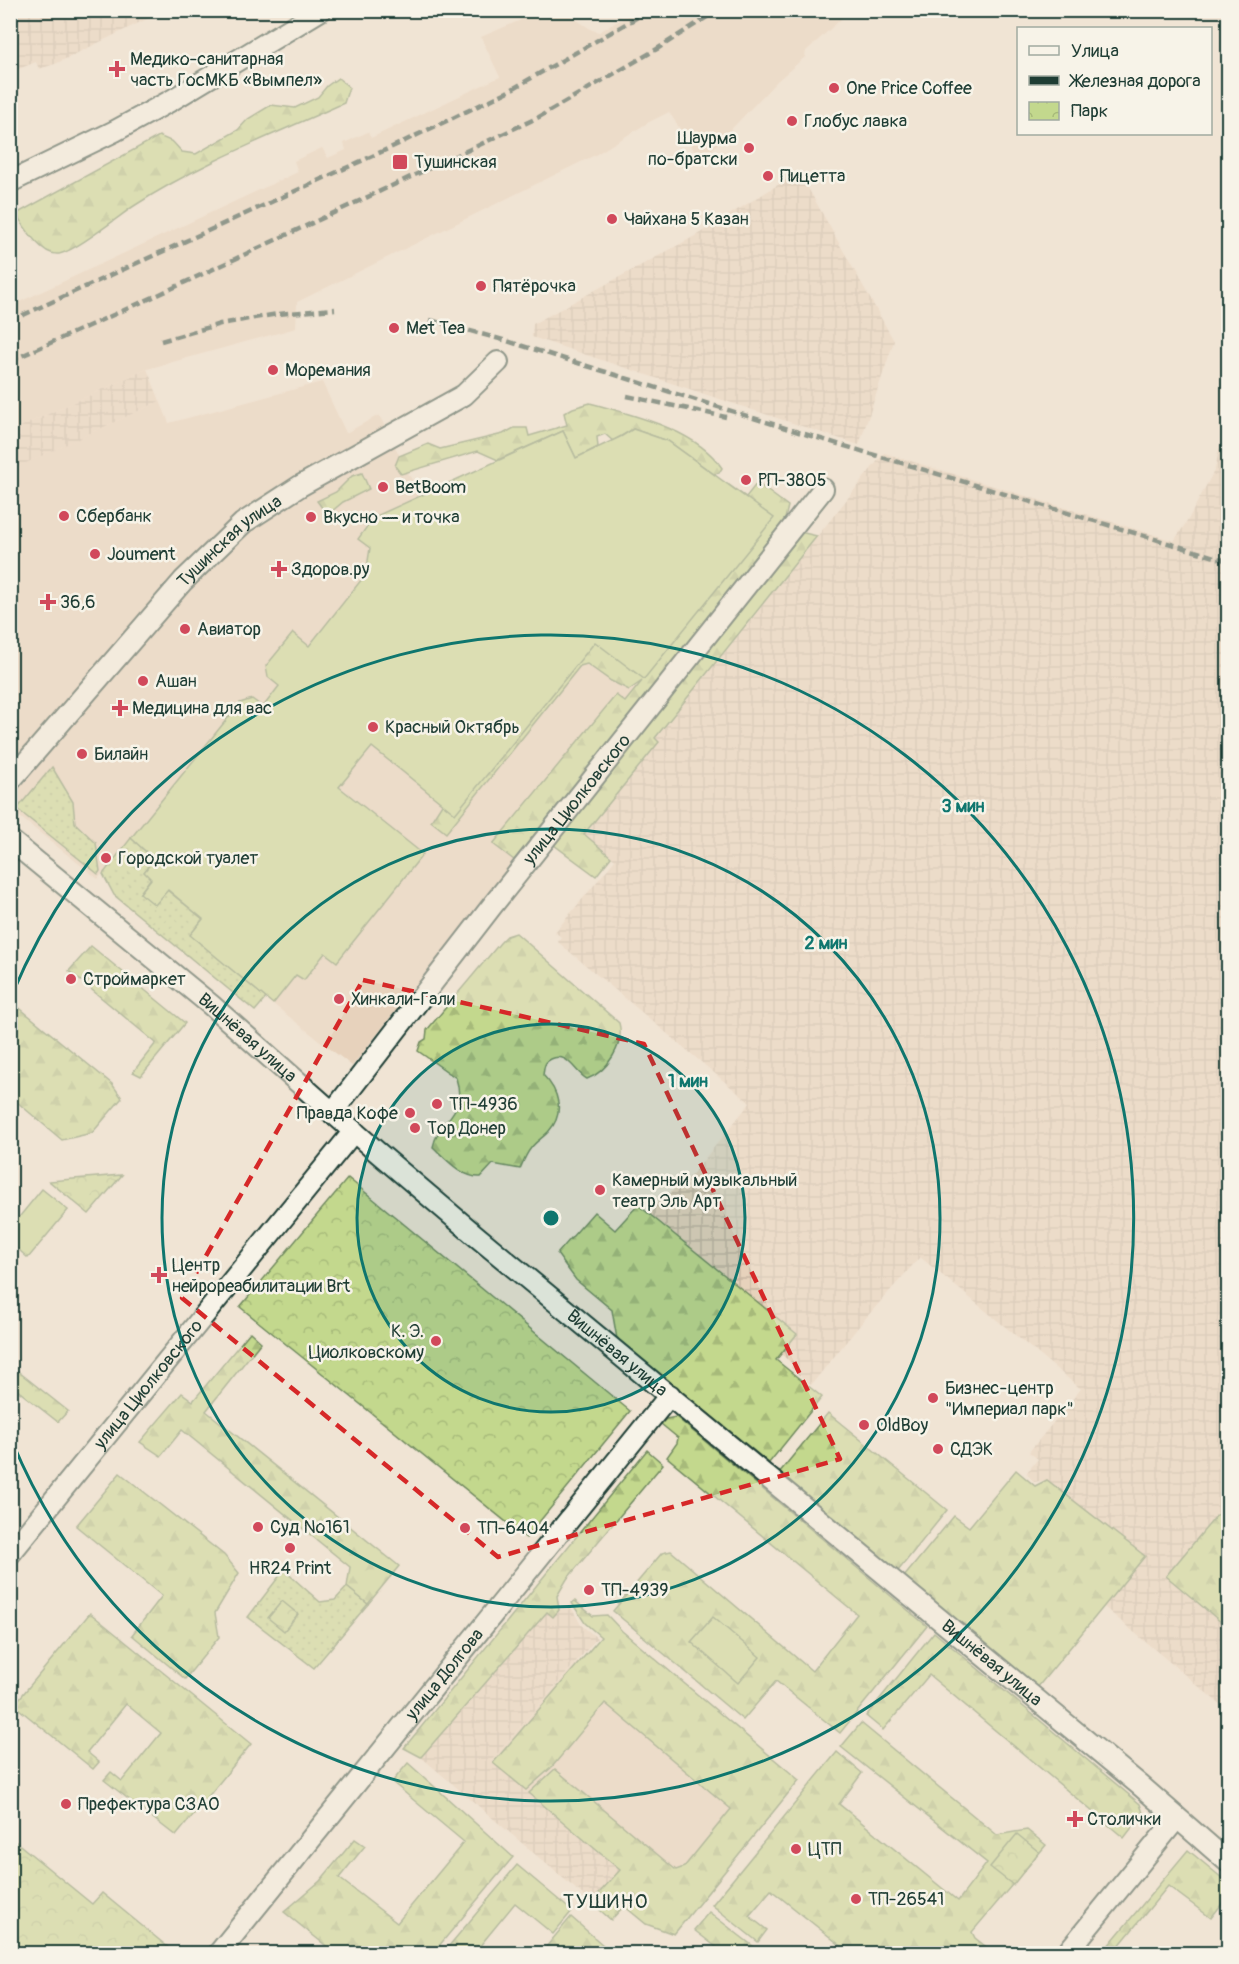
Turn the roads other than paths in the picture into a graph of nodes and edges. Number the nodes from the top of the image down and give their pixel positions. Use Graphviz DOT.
graph roads {
  1 [pos="321,10"];
  2 [pos="10,183"];
  3 [pos="498,362"];
  4 [pos="823,489"];
  5 [pos="10,781"];
  6 [pos="10,840"];
  7 [pos="332,1113"];
  8 [pos="354,1131"];
  9 [pos="670,1395"];
  10 [pos="10,1554"];
  11 [pos="1177,1818"];
  12 [pos="1228,1862"];
  13 [pos="218,1953"];
  14 [pos="1066,1953"];
  1 -- 2 [label="street"];
  3 -- 5 [label="street, Тушинская улица"];
  4 -- 7 [label="street, улица Циолковского"];
  6 -- 7 [label="street, Вишнёвая улица"];
  7 -- 8 [label="street, Вишнёвая улица"];
  8 -- 9 [label="street, Вишнёвая улица"];
  8 -- 10 [label="street, улица Циолковского"];
  9 -- 11 [label="street, Вишнёвая улица"];
  9 -- 13 [label="street, улица Долгова"];
  11 -- 12 [label="street, Вишнёвая улица"];
  11 -- 14 [label="street"];
}
